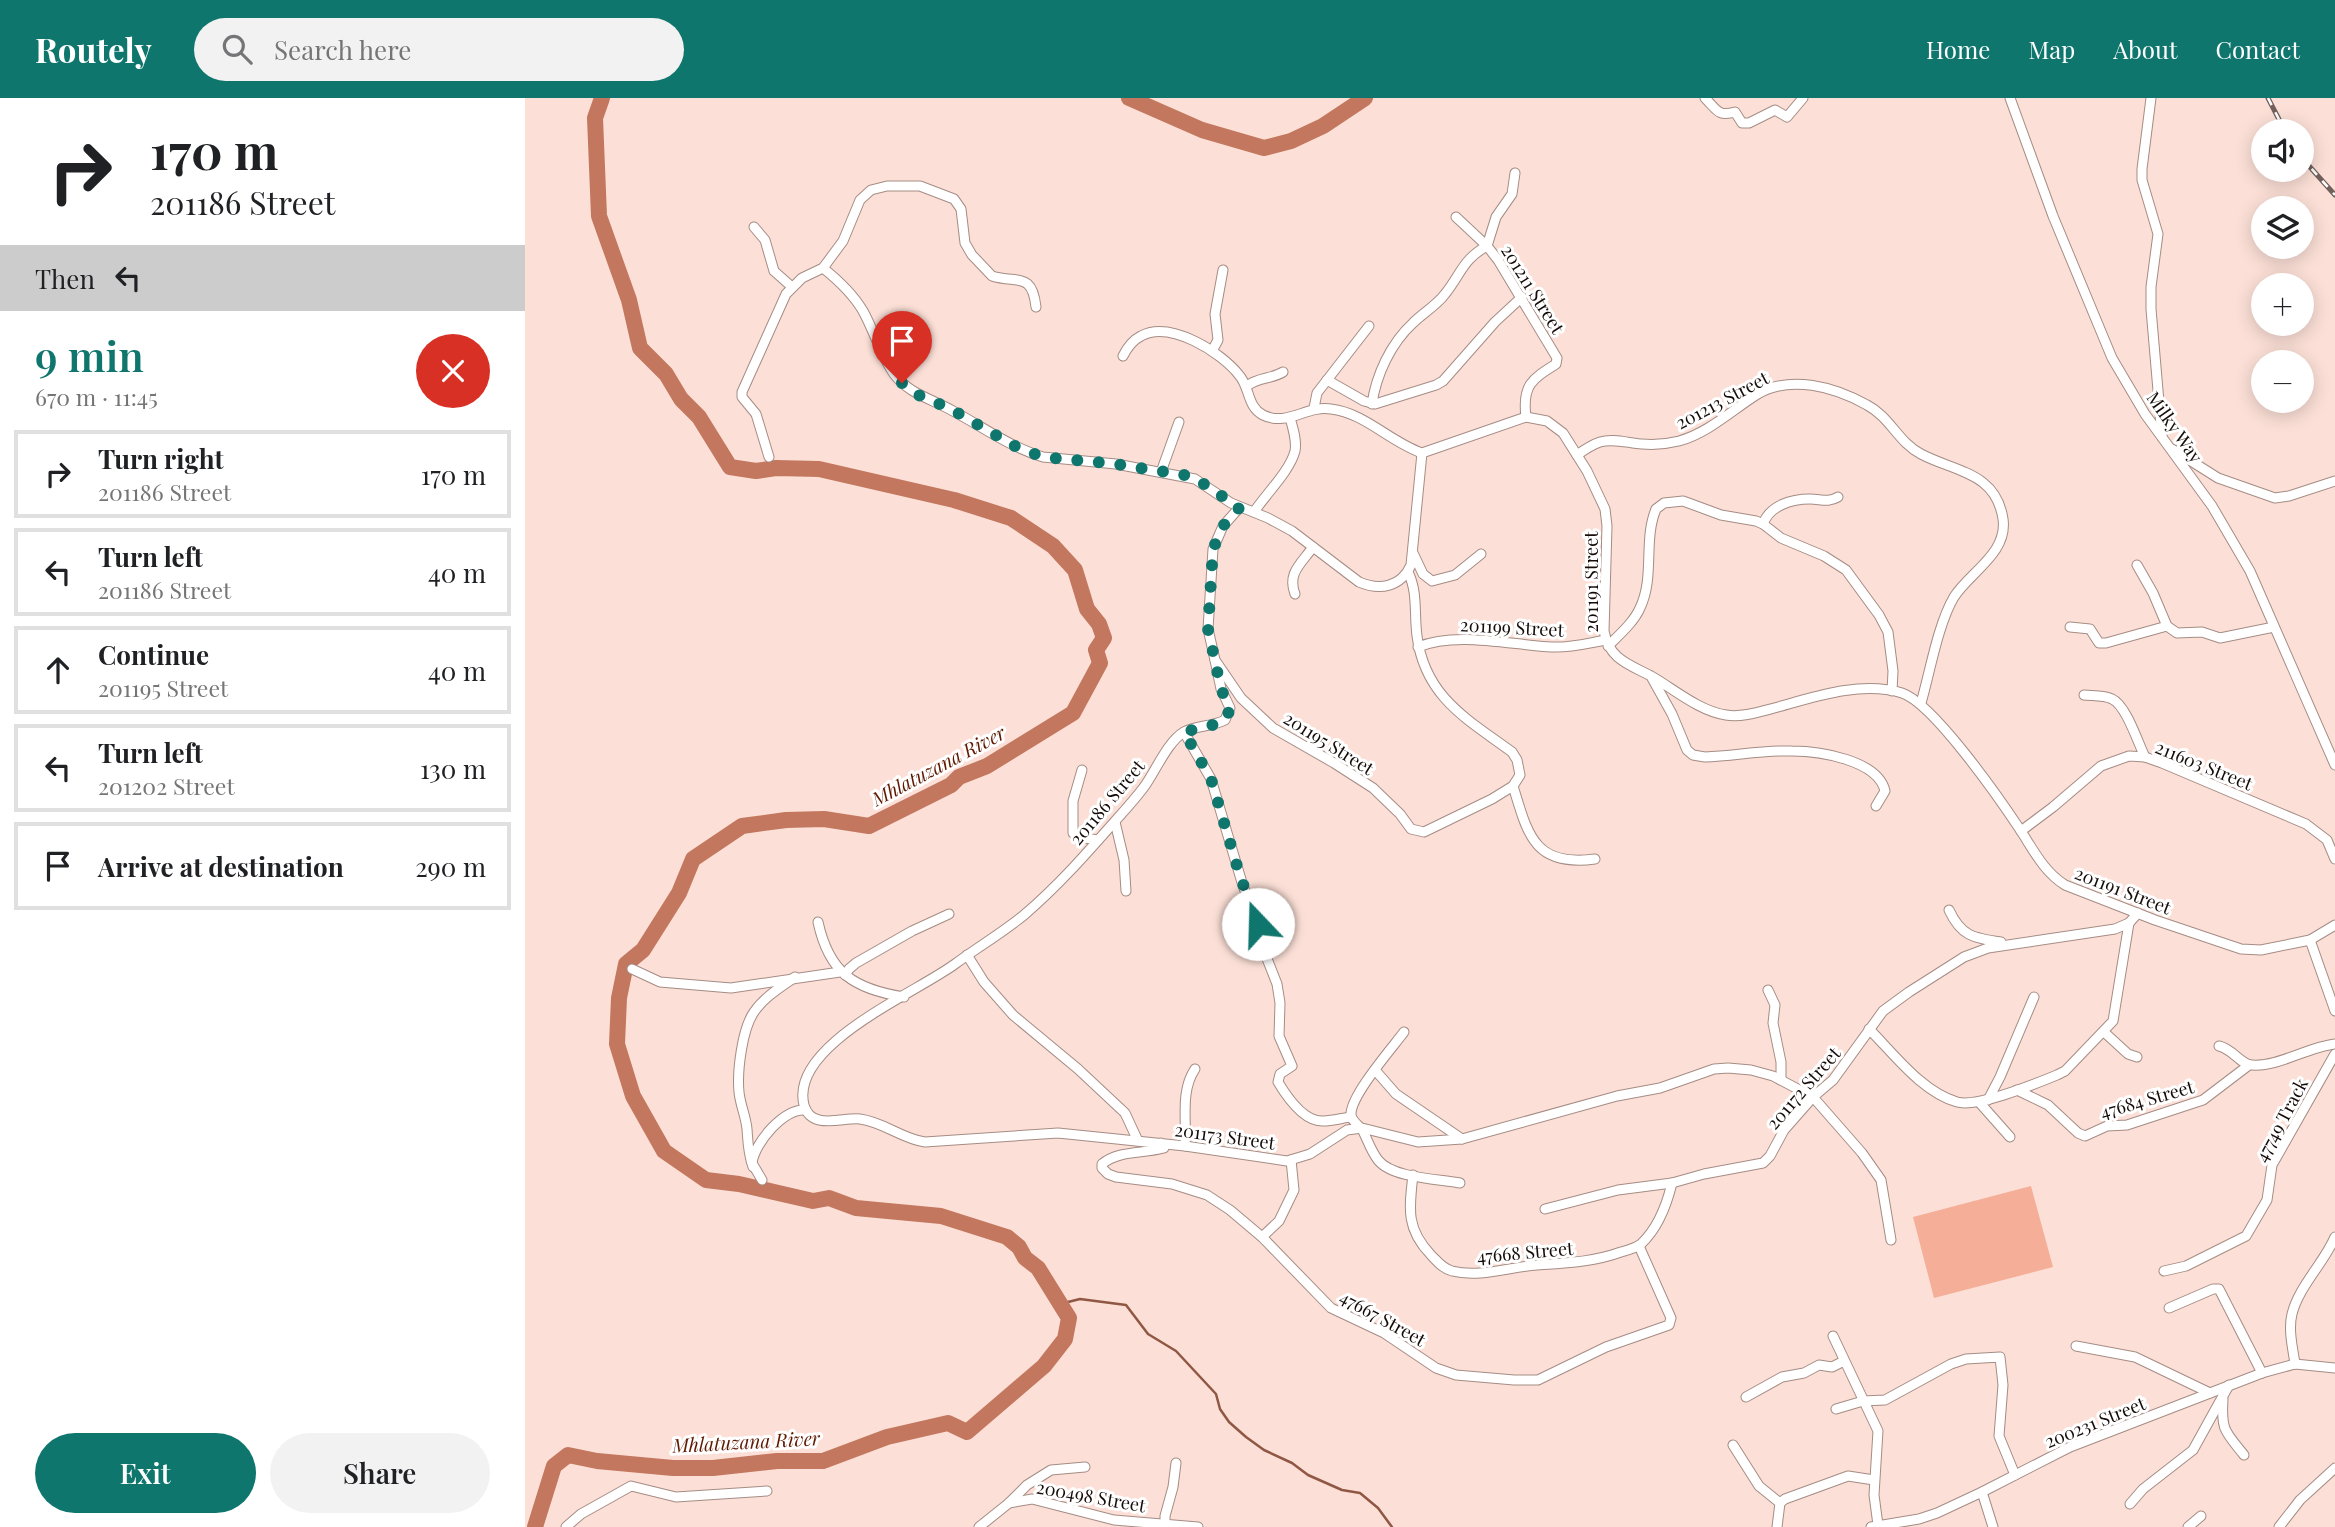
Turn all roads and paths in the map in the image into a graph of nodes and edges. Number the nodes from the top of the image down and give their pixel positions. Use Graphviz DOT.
graph roads {
  1 [pos="1705,98"];
  2 [pos="1803,98"];
  3 [pos="2010,98"];
  4 [pos="2151,98"];
  5 [pos="1515,173"];
  6 [pos="1456,217"];
  7 [pos="754,227"];
  8 [pos="1487,246"];
  9 [pos="823,268"];
  10 [pos="1223,270"];
  11 [pos="792,288"];
  12 [pos="1522,298"];
  13 [pos="1036,307"];
  14 [pos="1369,326"];
  15 [pos="1212,351"];
  16 [pos="1123,356"];
  17 [pos="1283,372"];
  18 [pos="1327,380"];
  19 [pos="1247,386"];
  20 [pos="1372,404"];
  21 [pos="1314,408"];
  22 [pos="1526,417"];
  23 [pos="1290,418"];
  24 [pos="1179,422"];
  25 [pos="2165,442"];
  26 [pos="1422,453"];
  27 [pos="1577,455"];
  28 [pos="769,457"];
  29 [pos="1161,472"];
  30 [pos="2335,481"];
  31 [pos="1838,497"];
  32 [pos="1239,508"];
  33 [pos="1254,512"];
  34 [pos="1763,524"];
  35 [pos="1313,547"];
  36 [pos="1413,551"];
  37 [pos="1481,554"];
  38 [pos="2137,565"];
  39 [pos="1408,572"];
  40 [pos="1295,594"];
  41 [pos="2070,626"];
  42 [pos="2167,626"];
  43 [pos="2274,626"];
  44 [pos="1607,643"];
  45 [pos="1418,647"];
  46 [pos="1215,660"];
  47 [pos="1651,677"];
  48 [pos="1892,691"];
  49 [pos="2084,695"];
  50 [pos="1921,703"];
  51 [pos="1184,732"];
  52 [pos="2145,757"];
  53 [pos="2335,765"];
  54 [pos="1082,770"];
  55 [pos="1513,786"];
  56 [pos="1876,806"];
  57 [pos="1115,822"];
  58 [pos="2021,831"];
  59 [pos="1098,839"];
  60 [pos="1595,859"];
  61 [pos="2335,859"];
  62 [pos="1126,891"];
  63 [pos="1949,910"];
  64 [pos="949,914"];
  65 [pos="2138,914"];
  66 [pos="818,922"];
  67 [pos="2129,923"];
  68 [pos="2335,925"];
  69 [pos="2310,940"];
  70 [pos="2009,944"];
  71 [pos="967,955"];
  72 [pos="632,970"];
  73 [pos="843,973"];
  74 [pos="795,977"];
  75 [pos="1769,990"];
  76 [pos="904,996"];
  77 [pos="2034,997"];
  78 [pos="2335,1011"];
  79 [pos="1869,1029"];
  80 [pos="1404,1032"];
  81 [pos="2104,1032"];
  82 [pos="2335,1044"];
  83 [pos="2219,1046"];
  84 [pos="2335,1054"];
  85 [pos="2137,1058"];
  86 [pos="2249,1065"];
  87 [pos="1195,1069"];
  88 [pos="1375,1070"];
  89 [pos="1781,1080"];
  90 [pos="2017,1090"];
  91 [pos="1812,1097"];
  92 [pos="1983,1101"];
  93 [pos="806,1110"];
  94 [pos="1351,1117"];
  95 [pos="1361,1128"];
  96 [pos="2010,1137"];
  97 [pos="1462,1139"];
  98 [pos="1138,1141"];
  99 [pos="1161,1143"];
  100 [pos="1185,1146"];
  101 [pos="1291,1160"];
  102 [pos="753,1167"];
  103 [pos="1413,1175"];
  104 [pos="762,1180"];
  105 [pos="1672,1182"];
  106 [pos="1460,1183"];
  107 [pos="1545,1209"];
  108 [pos="1262,1237"];
  109 [pos="2335,1237"];
  110 [pos="1891,1240"];
  111 [pos="1639,1246"];
  112 [pos="2164,1271"];
  113 [pos="2169,1308"];
  114 [pos="1833,1336"];
  115 [pos="2076,1346"];
  116 [pos="1844,1361"];
  117 [pos="2295,1364"];
  118 [pos="2335,1368"];
  119 [pos="2262,1373"];
  120 [pos="2229,1385"];
  121 [pos="2210,1393"];
  122 [pos="2224,1394"];
  123 [pos="1746,1397"];
  124 [pos="1863,1401"];
  125 [pos="1836,1409"];
  126 [pos="1733,1445"];
  127 [pos="2244,1455"];
  128 [pos="1176,1463"];
  129 [pos="1085,1467"];
  130 [pos="2335,1468"];
  131 [pos="2015,1475"];
  132 [pos="1874,1480"];
  133 [pos="767,1491"];
  134 [pos="1982,1492"];
  135 [pos="1009,1503"];
  136 [pos="1780,1503"];
  137 [pos="2130,1504"];
  138 [pos="2201,1516"];
  139 [pos="1165,1525"];
  140 [pos="1904,1525"];
  141 [pos="1875,1526"];
  142 [pos="566,1527"];
  143 [pos="979,1527"];
  144 [pos="1198,1527"];
  145 [pos="1777,1527"];
  146 [pos="1993,1527"];
  147 [pos="2188,1527"];
  148 [pos="2279,1527"];
  1 -- 2 [label="street"];
  3 -- 25 [label="street, Milky Way"];
  4 -- 25 [label="street"];
  5 -- 8 [label="street"];
  6 -- 8 [label="street, 201211 Street"];
  7 -- 11 [label="street"];
  8 -- 12 [label="street, 201211 Street"];
  8 -- 20 [label="street"];
  9 -- 11 [label="street"];
  9 -- 13 [label="street"];
  9 -- 29 [label="street"];
  10 -- 15 [label="street"];
  11 -- 28 [label="street"];
  12 -- 20 [label="street"];
  12 -- 22 [label="street, 201211 Street"];
  14 -- 18 [label="street"];
  15 -- 16 [label="street"];
  15 -- 19 [label="street"];
  17 -- 19 [label="street"];
  18 -- 20 [label="street"];
  18 -- 21 [label="street"];
  19 -- 23 [label="street"];
  21 -- 23 [label="street"];
  21 -- 26 [label="street"];
  22 -- 26 [label="street"];
  22 -- 27 [label="street, 201191 Street"];
  23 -- 33 [label="street"];
  24 -- 29 [label="street"];
  25 -- 30 [label="street"];
  25 -- 43 [label="street, Milky Way"];
  26 -- 36 [label="street"];
  27 -- 44 [label="street, 201191 Street"];
  27 -- 50 [label="street, 201213 Street"];
  29 -- 32 [label="street"];
  31 -- 34 [label="street"];
  32 -- 33 [label="street"];
  32 -- 46 [label="street, 201195 Street"];
  33 -- 35 [label="street"];
  34 -- 44 [label="street"];
  34 -- 48 [label="street"];
  35 -- 39 [label="street"];
  35 -- 40 [label="street"];
  36 -- 37 [label="street"];
  36 -- 39 [label="street"];
  38 -- 42 [label="street"];
  39 -- 45 [label="street"];
  41 -- 42 [label="street"];
  42 -- 43 [label="street"];
  43 -- 53 [label="street, Milky Way"];
  44 -- 45 [label="street, 201199 Street"];
  44 -- 47 [label="street, 201191 Street"];
  45 -- 55 [label="street"];
  46 -- 51 [label="street"];
  46 -- 55 [label="street, 201195 Street"];
  47 -- 48 [label="street, 201191 Street"];
  47 -- 56 [label="street"];
  48 -- 50 [label="street, 201191 Street"];
  49 -- 52 [label="street"];
  50 -- 58 [label="street, 201191 Street"];
  51 -- 57 [label="street, 201186 Street"];
  51 -- 94 [label="street"];
  52 -- 58 [label="street, 211603 Street"];
  52 -- 61 [label="street, 211603 Street"];
  54 -- 59 [label="street"];
  55 -- 60 [label="street"];
  57 -- 59 [label="street, 201186 Street"];
  57 -- 62 [label="street"];
  58 -- 65 [label="street, 201191 Street"];
  59 -- 71 [label="street, 201186 Street"];
  63 -- 70 [label="street"];
  64 -- 73 [label="street"];
  65 -- 67 [label="street"];
  65 -- 69 [label="street, 201191 Street"];
  66 -- 73 [label="street"];
  67 -- 70 [label="street, 201172 Street"];
  67 -- 81 [label="street"];
  68 -- 69 [label="street, 201191 Street"];
  69 -- 78 [label="street"];
  70 -- 79 [label="street, 201172 Street"];
  71 -- 76 [label="street, 201186 Street"];
  71 -- 98 [label="street"];
  72 -- 74 [label="street"];
  73 -- 74 [label="street"];
  73 -- 76 [label="street"];
  74 -- 102 [label="street"];
  75 -- 89 [label="street"];
  76 -- 93 [label="street, 201186 Street"];
  77 -- 92 [label="street"];
  79 -- 91 [label="street, 201172 Street"];
  79 -- 92 [label="street"];
  80 -- 88 [label="street"];
  81 -- 85 [label="street"];
  81 -- 90 [label="street"];
  82 -- 86 [label="street"];
  83 -- 86 [label="street"];
  84 -- 112 [label="street, 47749 Track"];
  86 -- 90 [label="street, 47684 Street"];
  87 -- 100 [label="street"];
  88 -- 94 [label="street"];
  88 -- 97 [label="street"];
  89 -- 91 [label="street"];
  89 -- 97 [label="street"];
  90 -- 92 [label="street"];
  91 -- 105 [label="street, 201172 Street"];
  91 -- 110 [label="street"];
  92 -- 96 [label="street"];
  93 -- 98 [label="street, 201173 Street"];
  93 -- 102 [label="street"];
  94 -- 95 [label="street"];
  95 -- 97 [label="street"];
  95 -- 101 [label="street, 201173 Street"];
  95 -- 103 [label="street"];
  98 -- 99 [label="street, 201173 Street"];
  99 -- 100 [label="street, 201173 Street"];
  99 -- 108 [label="street, 47667 Street"];
  100 -- 101 [label="street, 201173 Street"];
  101 -- 108 [label="street"];
  102 -- 104 [label="street"];
  103 -- 106 [label="street"];
  103 -- 111 [label="street, 47668 Street"];
  105 -- 107 [label="street, 201172 Street"];
  105 -- 111 [label="street"];
  108 -- 111 [label="street, 47667 Street"];
  109 -- 117 [label="street"];
  113 -- 119 [label="street"];
  114 -- 116 [label="street"];
  115 -- 121 [label="street"];
  116 -- 123 [label="street"];
  116 -- 124 [label="street"];
  117 -- 118 [label="street, 200231 Street"];
  117 -- 119 [label="street, 200231 Street"];
  119 -- 120 [label="street, 200231 Street"];
  120 -- 121 [label="street, 200231 Street"];
  120 -- 122 [label="street"];
  121 -- 131 [label="street, 200231 Street"];
  122 -- 127 [label="street"];
  122 -- 137 [label="street"];
  124 -- 125 [label="street"];
  124 -- 131 [label="street"];
  124 -- 132 [label="street"];
  126 -- 136 [label="street"];
  128 -- 139 [label="street"];
  129 -- 135 [label="street"];
  130 -- 148 [label="street"];
  131 -- 134 [label="street, 200231 Street"];
  132 -- 136 [label="street"];
  132 -- 141 [label="street"];
  133 -- 142 [label="street"];
  134 -- 140 [label="street, 200231 Street"];
  134 -- 146 [label="street"];
  135 -- 139 [label="street, 200498 Street"];
  135 -- 143 [label="street"];
  136 -- 145 [label="street"];
  138 -- 147 [label="street"];
  139 -- 144 [label="street, 200498 Street"];
  140 -- 141 [label="street, 200231 Street"];
}
